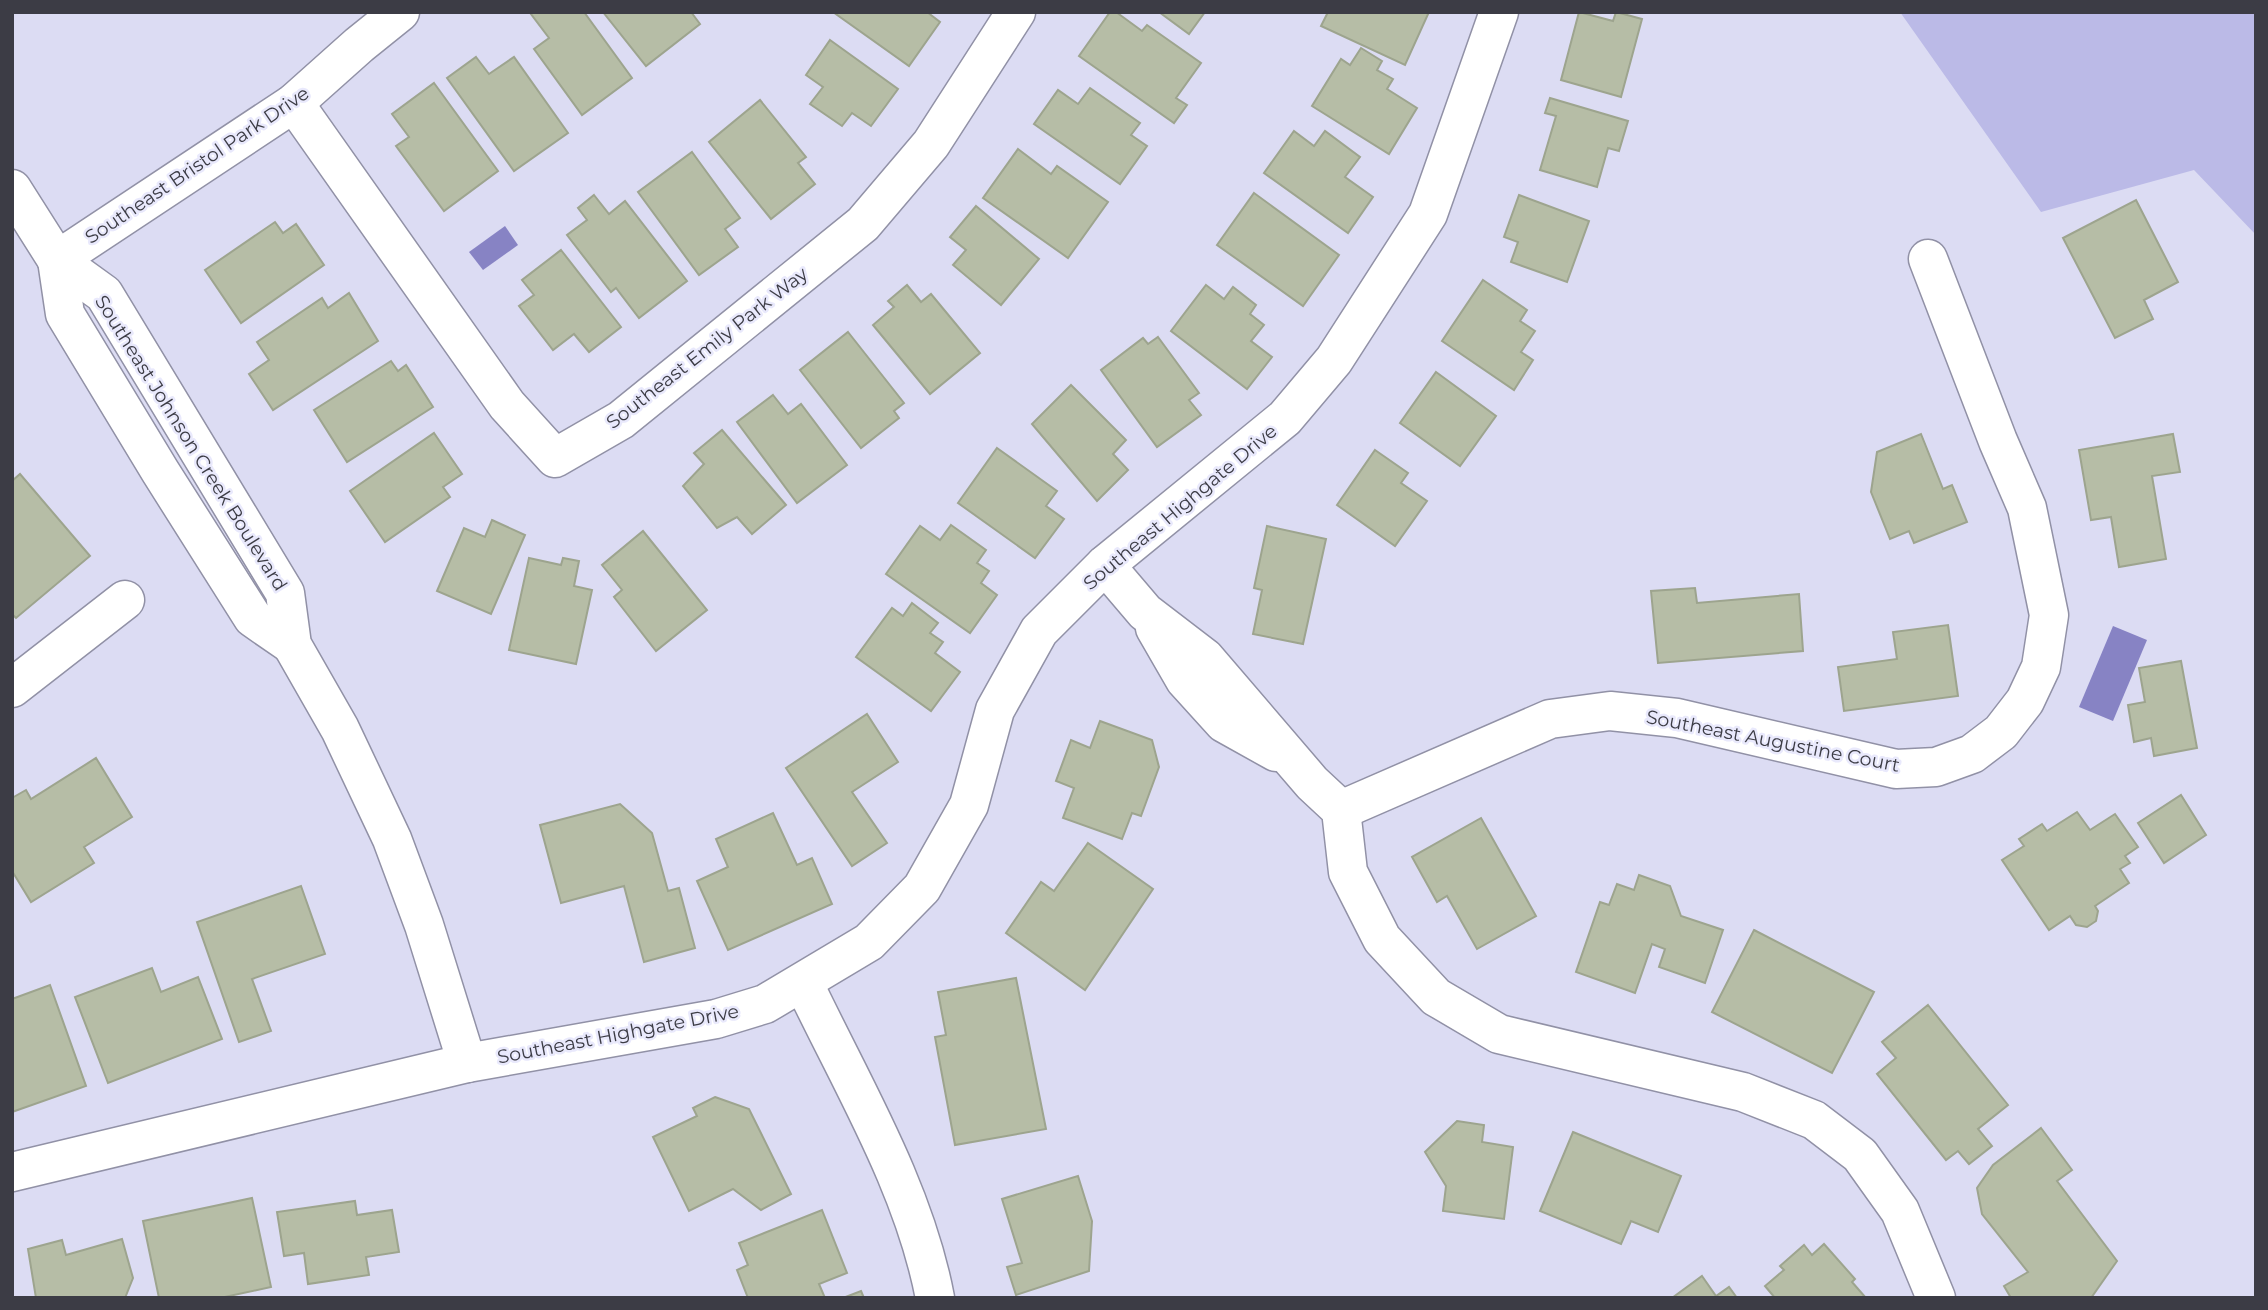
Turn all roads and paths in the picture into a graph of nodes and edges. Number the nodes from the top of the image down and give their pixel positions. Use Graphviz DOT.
graph roads {
  1 [pos="400,12"];
  2 [pos="1016,12"];
  3 [pos="1499,12"];
  4 [pos="294,103"];
  5 [pos="12,189"];
  6 [pos="1928,259"];
  7 [pos="57,260"];
  8 [pos="1105,565"];
  9 [pos="125,600"];
  10 [pos="12,688"];
  11 [pos="1341,810"];
  12 [pos="804,984"];
  13 [pos="467,1063"];
  14 [pos="12,1172"];
  15 [pos="934,1298"];
  16 [pos="1936,1298"];
  1 -- 4 [label="street, Southeast Bristol Park Drive"];
  2 -- 4 [label="street, Southeast Emily Park Way"];
  3 -- 8 [label="street, Southeast Highgate Drive"];
  4 -- 7 [label="street, Southeast Bristol Park Drive"];
  5 -- 7 [label="street, Southeast Johnson Creek Boulevard"];
  6 -- 11 [label="street, Southeast Augustine Court"];
  7 -- 13 [label="street, Southeast Johnson Creek Boulevard"];
  8 -- 11 [label="street"];
  8 -- 12 [label="street, Southeast Highgate Drive"];
  9 -- 10 [label="street"];
  11 -- 16 [label="street"];
  12 -- 13 [label="street, Southeast Highgate Drive"];
  12 -- 15 [label="street"];
  13 -- 14 [label="street, Southeast Highgate Drive"];
}
